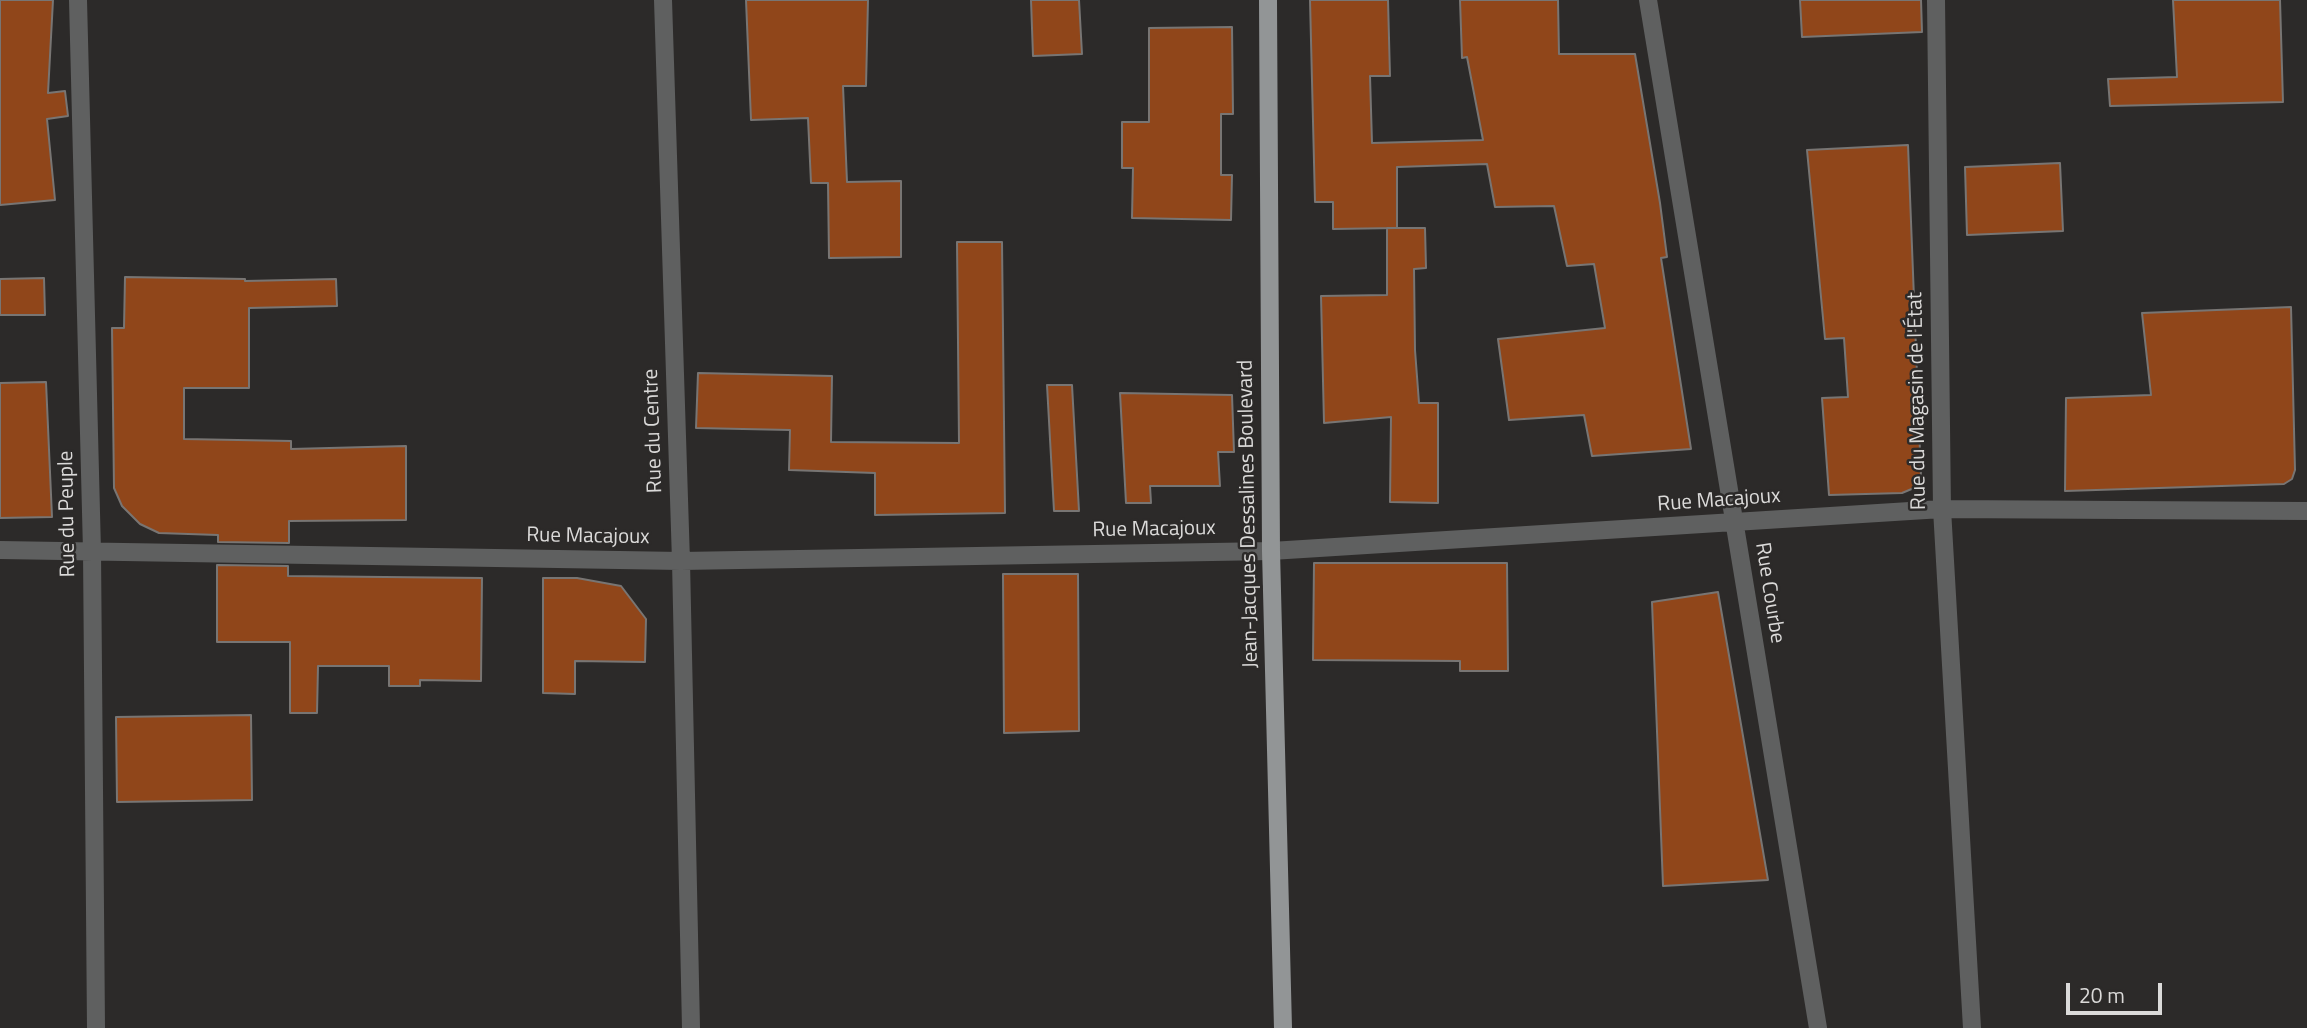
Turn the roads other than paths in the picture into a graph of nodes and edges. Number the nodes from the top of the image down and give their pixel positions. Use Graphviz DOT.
graph roads {
  1 [pos="78,0"];
  2 [pos="663,0"];
  3 [pos="1268,0"];
  4 [pos="1648,0"];
  5 [pos="1936,0"];
  6 [pos="1942,509"];
  7 [pos="2307,511"];
  8 [pos="1734,523"];
  9 [pos="0,550"];
  10 [pos="92,551"];
  11 [pos="1271,551"];
  12 [pos="681,561"];
  13 [pos="96,1028"];
  14 [pos="691,1028"];
  15 [pos="1283,1028"];
  16 [pos="1818,1028"];
  17 [pos="1972,1028"];
  1 -- 10 [label="street, Rue du Peuple"];
  2 -- 12 [label="street, Rue du Centre"];
  3 -- 11 [label="main road, Jean-Jacques Dessalines Boulevard"];
  4 -- 8 [label="street, Rue Courbe"];
  5 -- 6 [label="street, Rue du Magasin de l'État"];
  6 -- 7 [label="street, Rue Macajoux"];
  6 -- 8 [label="street, Rue Macajoux"];
  6 -- 17 [label="street, Rue du Magasin de l'État"];
  8 -- 11 [label="street, Rue Macajoux"];
  8 -- 16 [label="street, Rue Courbe"];
  9 -- 10 [label="street, Rue Macajoux"];
  10 -- 12 [label="street, Rue Macajoux"];
  10 -- 13 [label="street, Rue du Peuple"];
  11 -- 12 [label="street, Rue Macajoux"];
  11 -- 15 [label="main road, Jean-Jacques Dessalines Boulevard"];
  12 -- 14 [label="street, Rue du Centre"];
}
